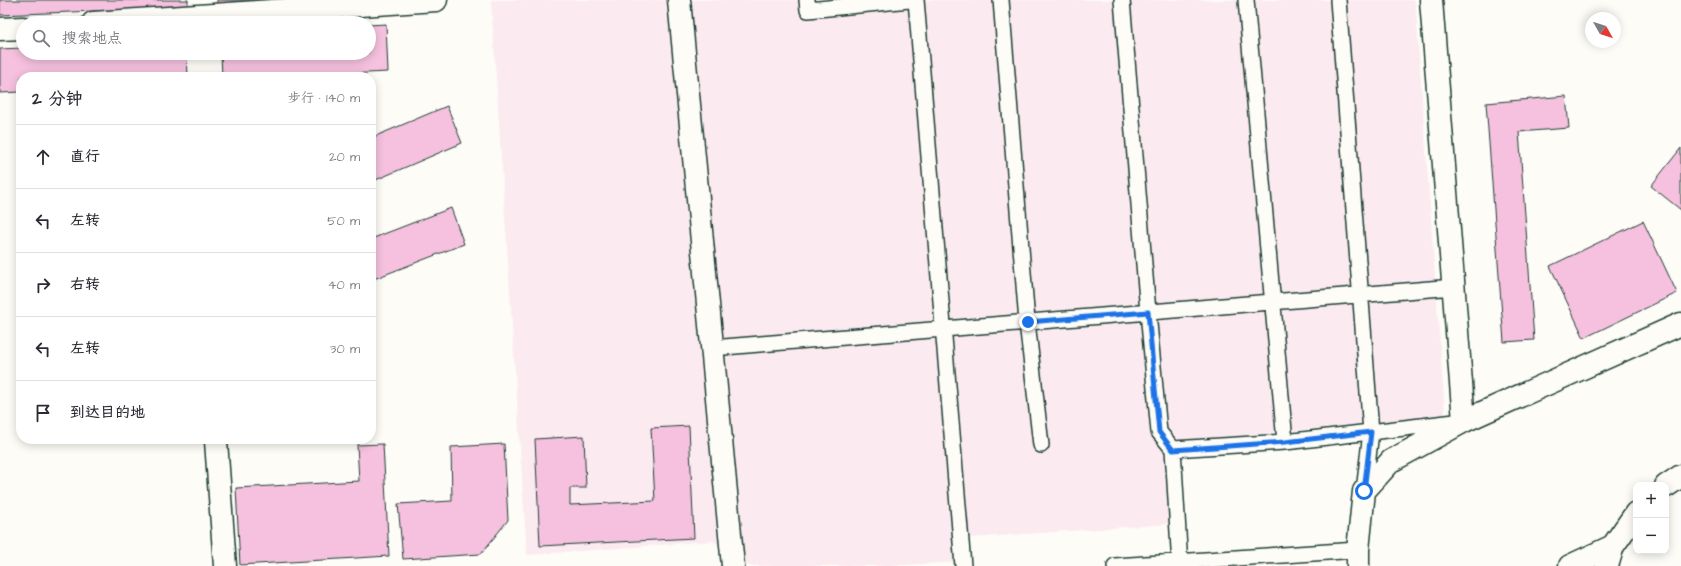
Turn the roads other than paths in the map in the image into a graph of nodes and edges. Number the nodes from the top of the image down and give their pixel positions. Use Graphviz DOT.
graph roads {
  1 [pos="436,0"];
  2 [pos="679,0"];
  3 [pos="807,0"];
  4 [pos="909,0"];
  5 [pos="916,0"];
  6 [pos="1001,0"];
  7 [pos="1122,0"];
  8 [pos="1246,0"];
  9 [pos="1338,0"];
  10 [pos="1431,0"];
  11 [pos="197,16"];
  12 [pos="16,28"];
  13 [pos="0,29"];
  14 [pos="1454,287"];
  15 [pos="1359,295"];
  16 [pos="1272,302"];
  17 [pos="1148,312"];
  18 [pos="1028,322"];
  19 [pos="1681,324"];
  20 [pos="942,329"];
  21 [pos="712,348"];
  22 [pos="1464,421"];
  23 [pos="1371,432"];
  24 [pos="1285,442"];
  25 [pos="216,444"];
  26 [pos="1041,445"];
  27 [pos="1173,450"];
  28 [pos="1681,476"];
  29 [pos="1669,484"];
  30 [pos="1364,491"];
  31 [pos="1633,518"];
  32 [pos="1610,556"];
  33 [pos="1358,558"];
  34 [pos="1180,564"];
  35 [pos="225,566"];
  36 [pos="733,566"];
  37 [pos="963,566"];
  38 [pos="1115,566"];
  39 [pos="1570,566"];
  1 -- 11 [label="street"];
  2 -- 21 [label="street"];
  3 -- 4 [label="lane"];
  5 -- 20 [label="lane"];
  6 -- 18 [label="lane"];
  7 -- 17 [label="lane"];
  8 -- 16 [label="lane"];
  9 -- 15 [label="lane"];
  10 -- 14 [label="street"];
  12 -- 13 [label="street"];
  14 -- 15 [label="lane"];
  14 -- 22 [label="street"];
  15 -- 16 [label="lane"];
  15 -- 23 [label="lane"];
  16 -- 17 [label="lane"];
  16 -- 24 [label="lane"];
  17 -- 18 [label="lane"];
  17 -- 27 [label="lane"];
  18 -- 20 [label="lane"];
  18 -- 26 [label="lane"];
  19 -- 22 [label="street"];
  20 -- 21 [label="lane"];
  20 -- 37 [label="lane"];
  21 -- 36 [label="street"];
  22 -- 23 [label="lane"];
  22 -- 30 [label="street"];
  23 -- 24 [label="lane"];
  23 -- 30 [label="lane"];
  24 -- 27 [label="lane"];
  25 -- 35 [label="street"];
  27 -- 34 [label="lane"];
  28 -- 29 [label="street"];
  30 -- 33 [label="street"];
  31 -- 32 [label="street"];
  32 -- 39 [label="street"];
  33 -- 34 [label="lane"];
  34 -- 38 [label="lane"];
}
